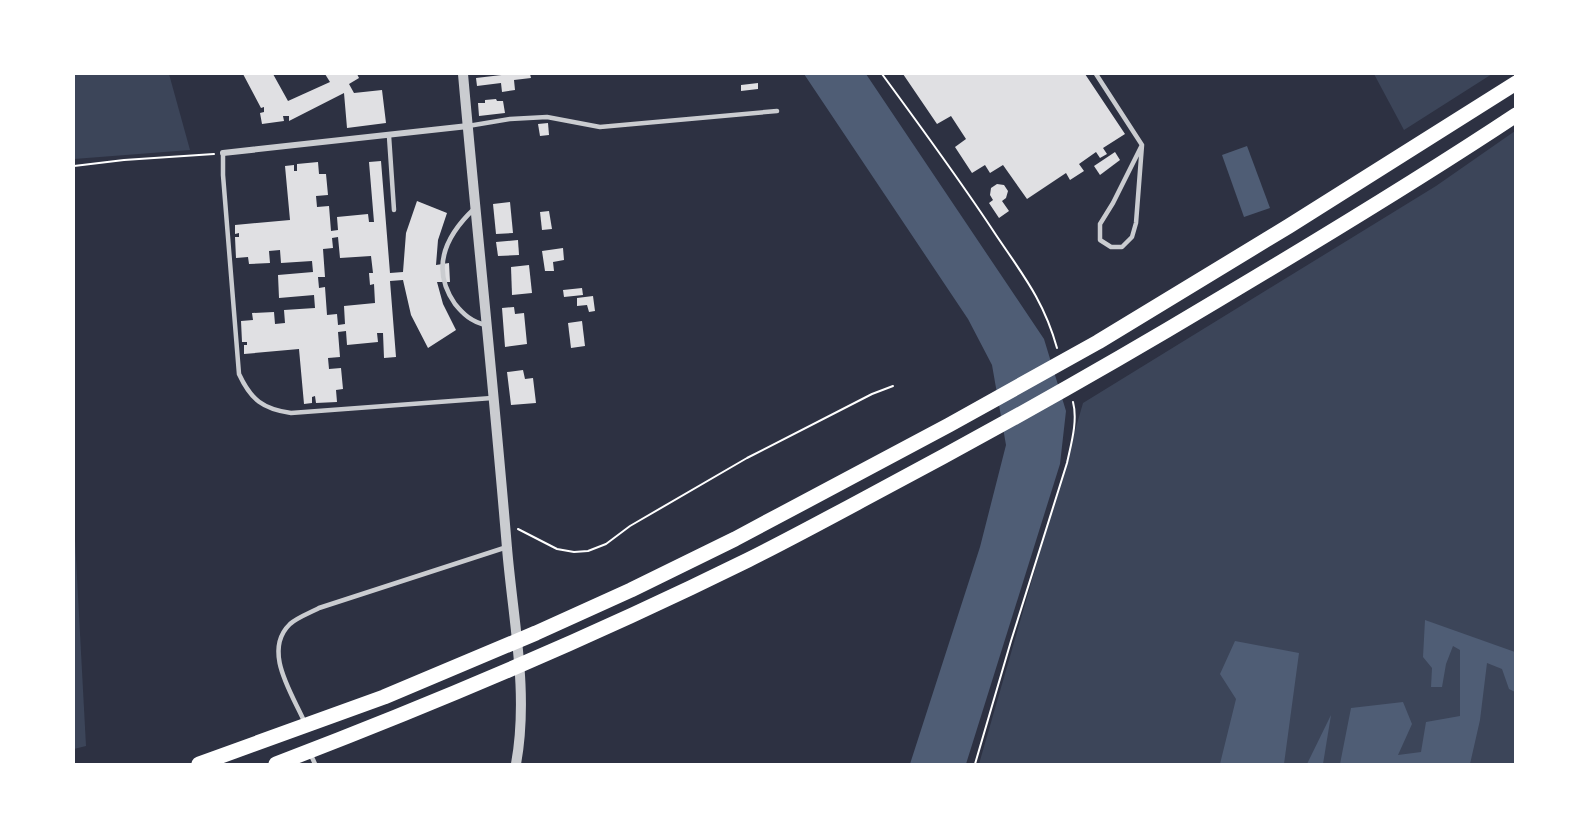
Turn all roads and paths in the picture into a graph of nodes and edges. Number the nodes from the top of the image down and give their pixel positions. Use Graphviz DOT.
graph roads {
  1 [pos="463,74"];
  2 [pos="1096,74"];
  3 [pos="1515,83"];
  4 [pos="777,111"];
  5 [pos="1515,115"];
  6 [pos="468,126"];
  7 [pos="389,136"];
  8 [pos="1142,145"];
  9 [pos="223,153"];
  10 [pos="74,166"];
  11 [pos="475,208"];
  12 [pos="394,210"];
  13 [pos="486,326"];
  14 [pos="893,386"];
  15 [pos="492,398"];
  16 [pos="506,523"];
  17 [pos="507,547"];
  18 [pos="307,726"];
  19 [pos="312,758"];
  20 [pos="199,765"];
  21 [pos="276,765"];
  22 [pos="516,765"];
  1 -- 6 [label="street"];
  2 -- 8 [label="lane"];
  3 -- 18 [label="highway"];
  4 -- 6 [label="lane"];
  5 -- 19 [label="highway"];
  6 -- 7 [label="street"];
  6 -- 11 [label="street"];
  7 -- 9 [label="street"];
  7 -- 12 [label="lane"];
  8 -- 8 [label="lane"];
  9 -- 10 [label="path"];
  9 -- 15 [label="lane"];
  11 -- 13 [label="street"];
  11 -- 13 [label="lane"];
  13 -- 15 [label="street"];
  14 -- 16 [label="path"];
  15 -- 16 [label="street"];
  16 -- 17 [label="street"];
  17 -- 18 [label="lane"];
  17 -- 22 [label="street"];
  18 -- 20 [label="highway"];
  19 -- 21 [label="highway"];
}
